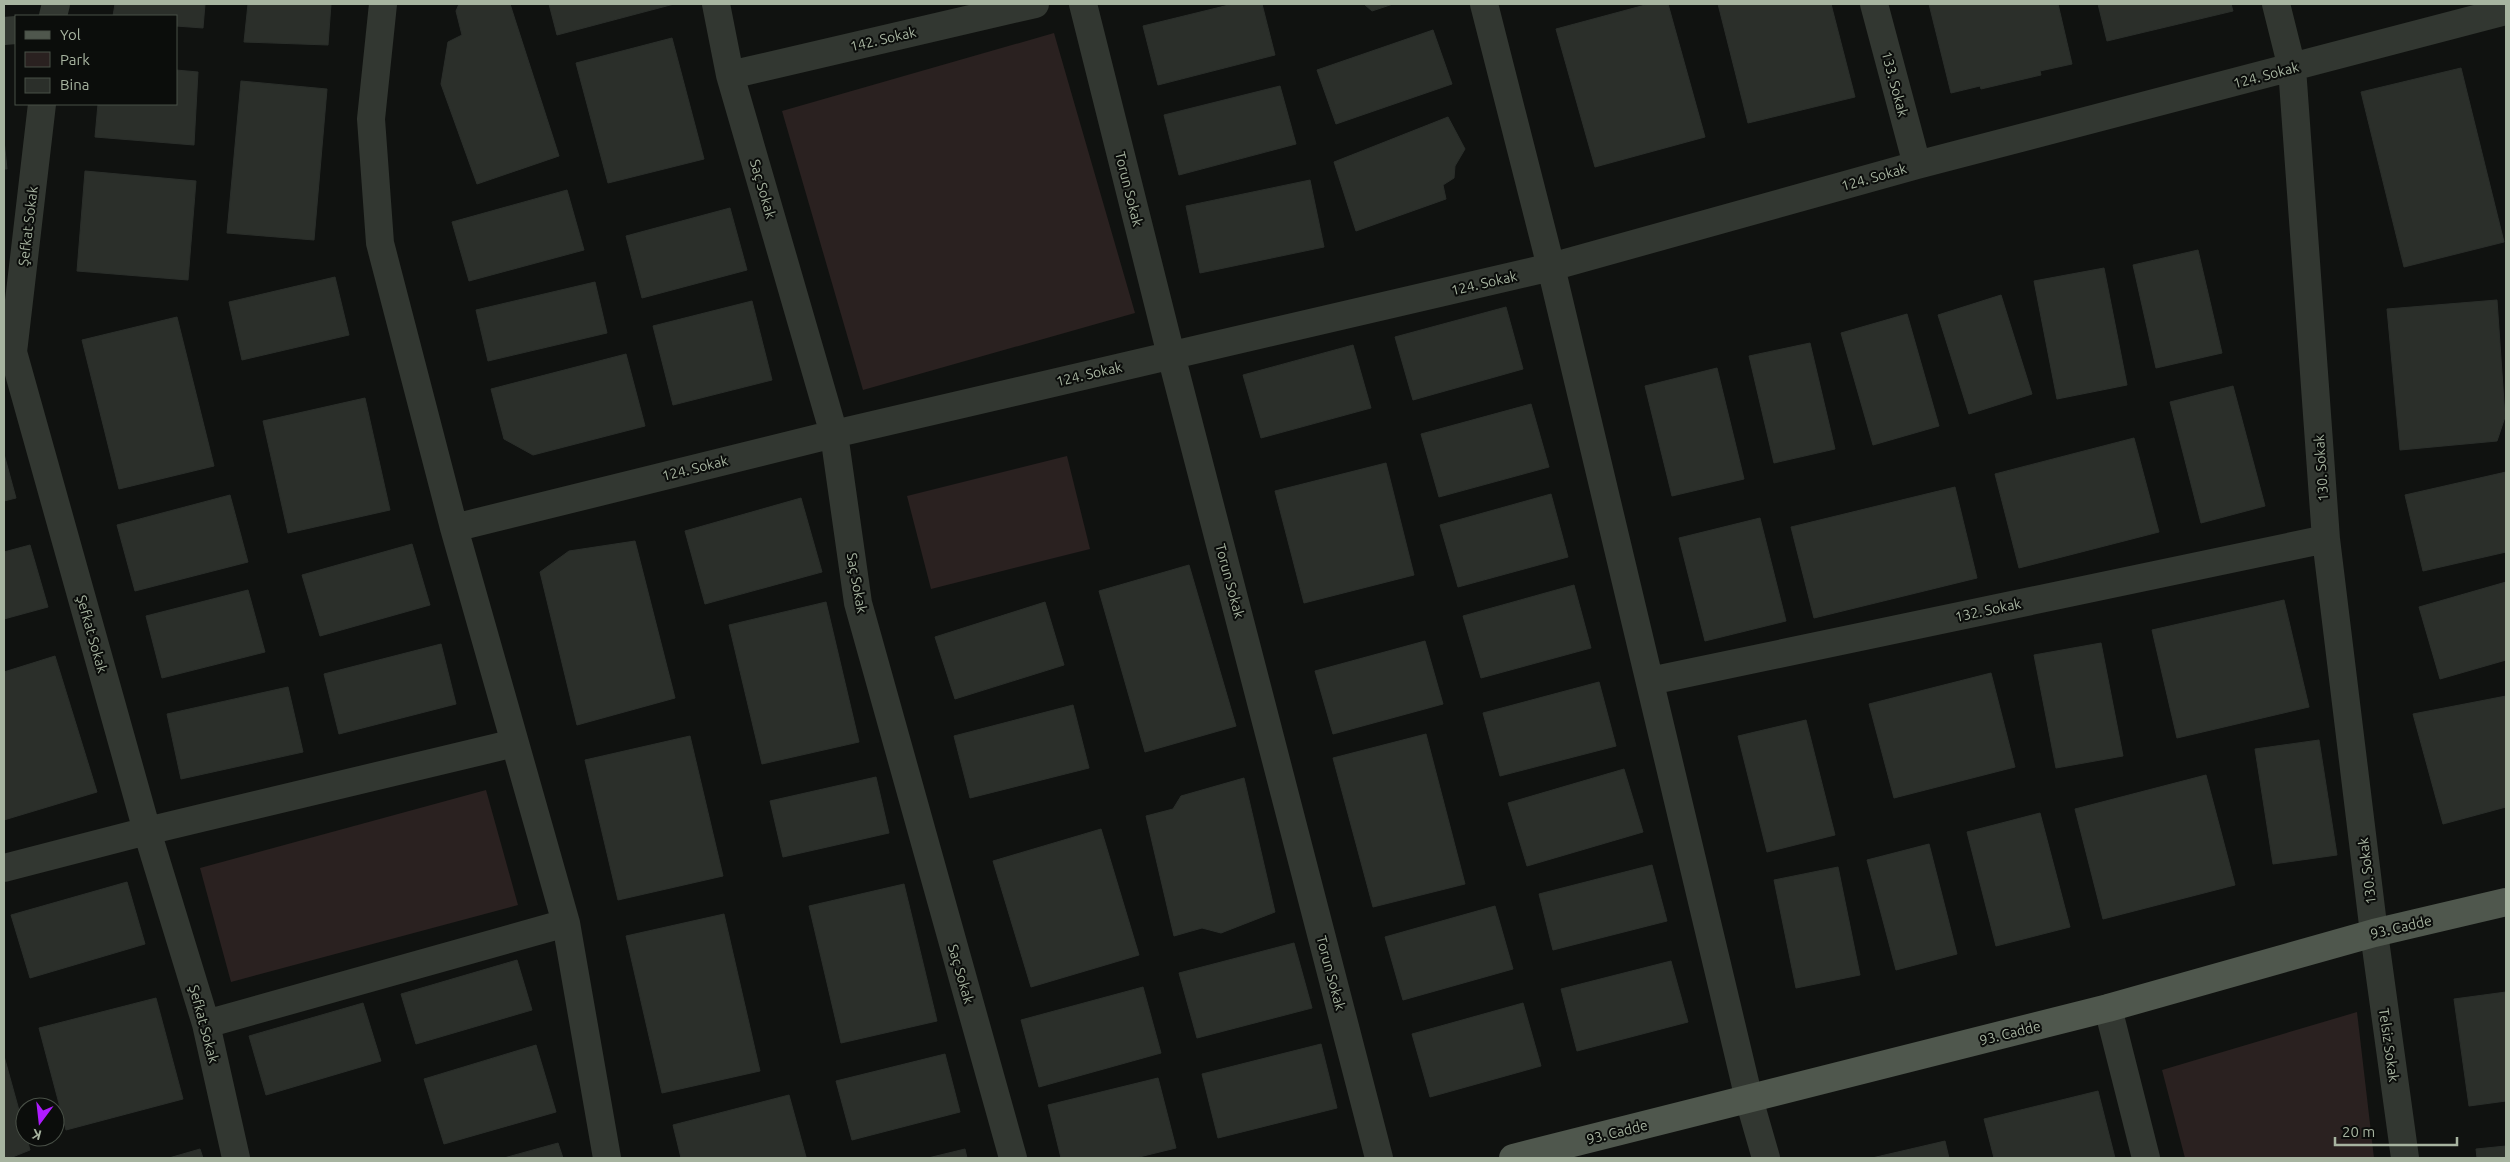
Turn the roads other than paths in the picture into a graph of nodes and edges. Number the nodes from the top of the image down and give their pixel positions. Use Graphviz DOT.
graph roads {
  1 [pos="383,4"];
  2 [pos="716,4"];
  3 [pos="1035,4"];
  4 [pos="1083,4"];
  5 [pos="1484,4"];
  6 [pos="1874,4"];
  7 [pos="2276,4"];
  8 [pos="2506,10"];
  9 [pos="2292,68"];
  10 [pos="730,75"];
  11 [pos="42,105"];
  12 [pos="1917,165"];
  13 [pos="1551,267"];
  14 [pos="1171,355"];
  15 [pos="834,434"];
  16 [pos="454,528"];
  17 [pos="2326,539"];
  18 [pos="1650,680"];
  19 [pos="515,743"];
  20 [pos="147,831"];
  21 [pos="4,868"];
  22 [pos="2506,902"];
  23 [pos="566,922"];
  24 [pos="2374,932"];
  25 [pos="2108,1008"];
  26 [pos="206,1024"];
  27 [pos="1749,1099"];
  28 [pos="236,1158"];
  29 [pos="607,1158"];
  30 [pos="1012,1158"];
  31 [pos="1379,1158"];
  32 [pos="1513,1158"];
  33 [pos="1766,1158"];
  34 [pos="2146,1158"];
  35 [pos="2405,1158"];
  1 -- 16 [label="street"];
  2 -- 10 [label="street, Saç Sokak"];
  3 -- 10 [label="street, 142. Sokak"];
  4 -- 14 [label="street, Torun Sokak"];
  5 -- 13 [label="street"];
  6 -- 12 [label="street, 133. Sokak"];
  7 -- 9 [label="street, 130. Sokak"];
  8 -- 9 [label="street, 124. Sokak"];
  9 -- 12 [label="street, 124. Sokak"];
  9 -- 17 [label="street, 130. Sokak"];
  10 -- 15 [label="street, Saç Sokak"];
  11 -- 20 [label="street, Şefkat Sokak"];
  12 -- 13 [label="street, 124. Sokak"];
  13 -- 14 [label="street, 124. Sokak"];
  13 -- 18 [label="street"];
  14 -- 15 [label="street, 124. Sokak"];
  14 -- 31 [label="street, Torun Sokak"];
  15 -- 16 [label="street, 124. Sokak"];
  15 -- 30 [label="street, Saç Sokak"];
  16 -- 19 [label="street"];
  17 -- 18 [label="street, 132. Sokak"];
  17 -- 24 [label="street, 130. Sokak"];
  18 -- 27 [label="street"];
  19 -- 20 [label="street"];
  19 -- 23 [label="street"];
  20 -- 21 [label="street"];
  20 -- 26 [label="street, Şefkat Sokak"];
  22 -- 24 [label="main road, 93. Cadde"];
  23 -- 26 [label="street"];
  23 -- 29 [label="street"];
  24 -- 25 [label="main road, 93. Cadde"];
  24 -- 35 [label="street, Telsiz Sokak"];
  25 -- 27 [label="main road, 93. Cadde"];
  25 -- 34 [label="street"];
  26 -- 28 [label="street, Şefkat Sokak"];
  27 -- 32 [label="main road, 93. Cadde"];
  27 -- 33 [label="street"];
}
